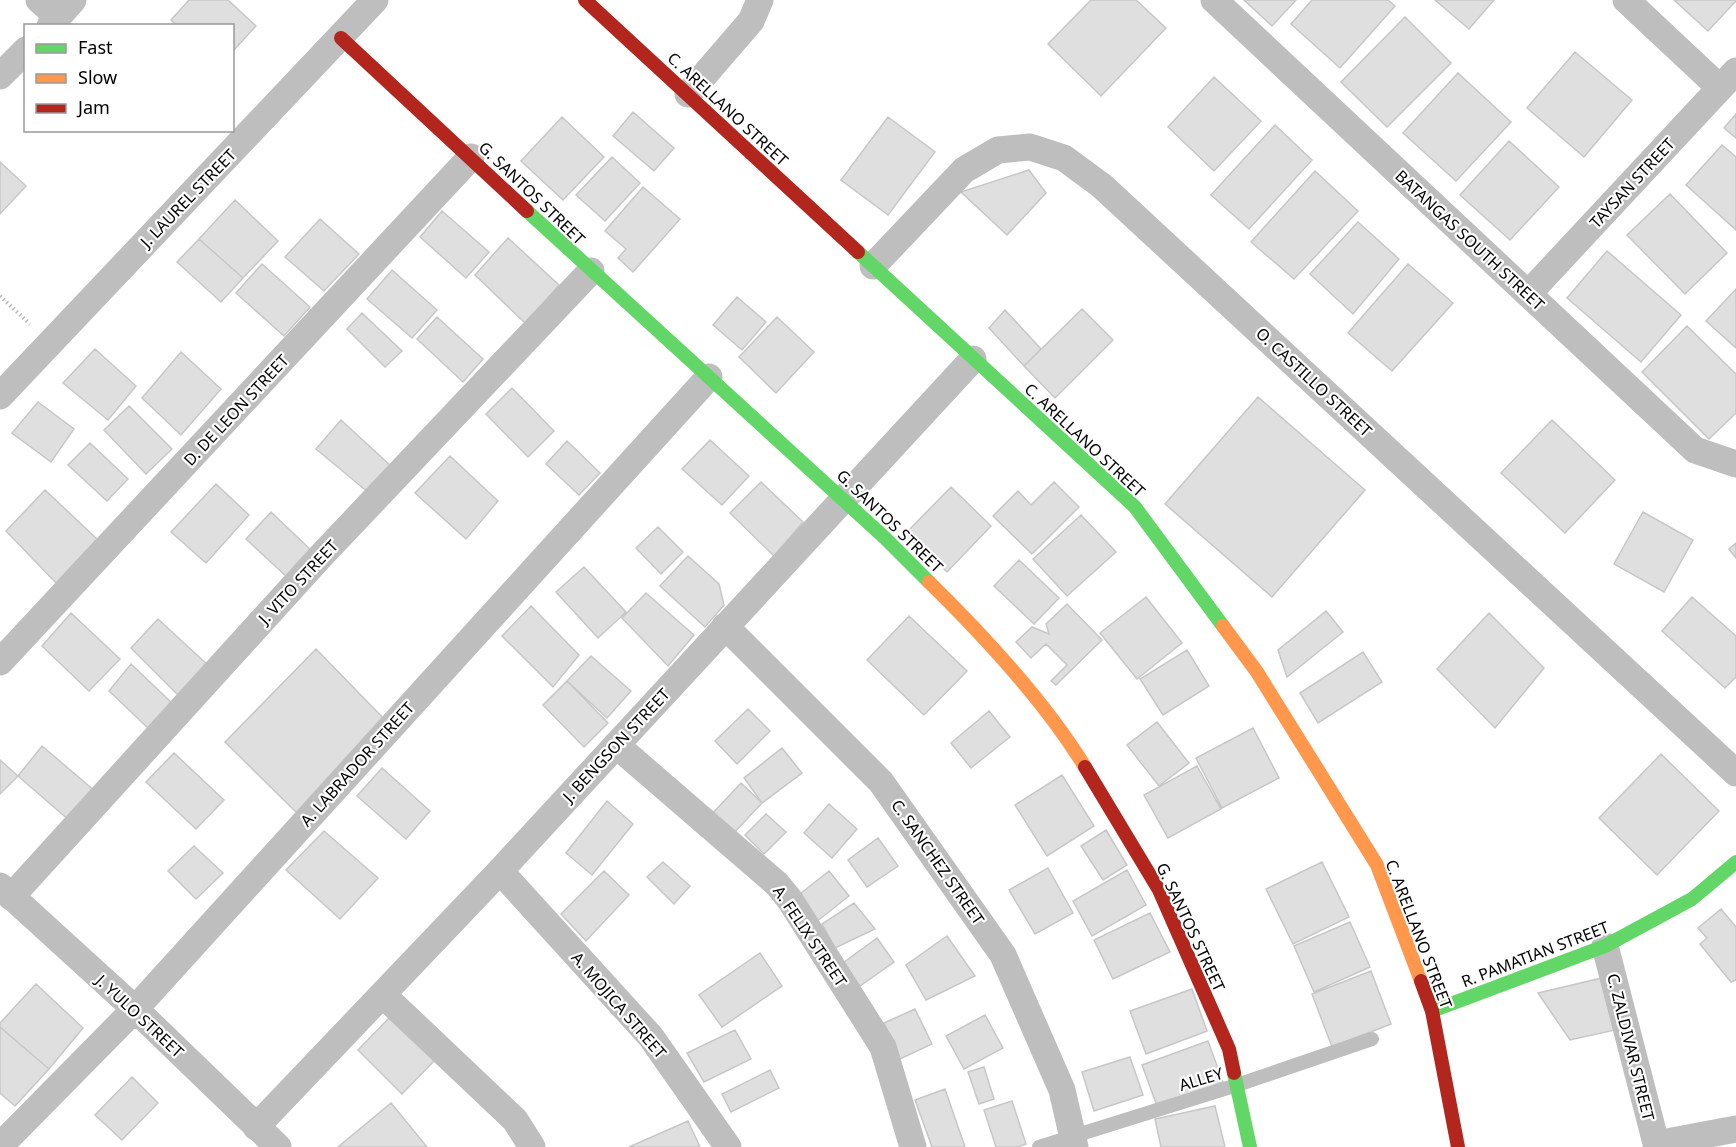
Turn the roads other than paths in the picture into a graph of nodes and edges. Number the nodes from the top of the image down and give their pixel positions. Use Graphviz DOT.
graph roads {
  1 [pos="375,0"];
  2 [pos="585,0"];
  3 [pos="760,0"];
  4 [pos="1214,0"];
  5 [pos="1626,0"];
  6 [pos="341,38"];
  7 [pos="24,52"];
  8 [pos="0,76"];
  9 [pos="1728,79"];
  10 [pos="688,94"];
  11 [pos="471,157"];
  12 [pos="873,266"];
  13 [pos="591,271"];
  14 [pos="1528,294"];
  15 [pos="973,359"];
  16 [pos="709,377"];
  17 [pos="0,396"];
  18 [pos="1736,464"];
  19 [pos="845,500"];
  20 [pos="725,626"];
  21 [pos="0,662"];
  22 [pos="616,745"];
  23 [pos="1736,773"];
  24 [pos="1736,862"];
  25 [pos="500,871"];
  26 [pos="4,897"];
  27 [pos="1605,946"];
  28 [pos="383,995"];
  29 [pos="135,1010"];
  30 [pos="1432,1011"];
  31 [pos="1372,1039"];
  32 [pos="1237,1085"];
  33 [pos="256,1127"];
  34 [pos="1736,1129"];
  35 [pos="1074,1141"];
  36 [pos="10,1143"];
  37 [pos="1657,1145"];
  38 [pos="278,1147"];
  39 [pos="532,1147"];
  40 [pos="728,1147"];
  41 [pos="913,1147"];
  42 [pos="1038,1147"];
  43 [pos="1250,1147"];
  44 [pos="1458,1147"];
  1 -- 6 [label="street, J. LAUREL STREET"];
  2 -- 10 [label="street, C. ARELLANO STREET"];
  3 -- 10 [label="street"];
  4 -- 14 [label="street, BATANGAS SOUTH STREET"];
  5 -- 9 [label="street"];
  6 -- 11 [label="street, G. SANTOS STREET"];
  6 -- 17 [label="street, J. LAUREL STREET"];
  7 -- 8 [label="street"];
  9 -- 14 [label="street, TAYSAN STREET"];
  10 -- 12 [label="street, C. ARELLANO STREET"];
  11 -- 13 [label="street, G. SANTOS STREET"];
  11 -- 21 [label="street, D. DE LEON STREET"];
  12 -- 15 [label="street, C. ARELLANO STREET"];
  12 -- 23 [label="street, O. CASTILLO STREET"];
  13 -- 16 [label="street, G. SANTOS STREET"];
  13 -- 26 [label="street, J. VITO STREET"];
  14 -- 18 [label="street, BATANGAS SOUTH STREET"];
  15 -- 19 [label="street, J. BENGSON STREET"];
  15 -- 30 [label="street, C. ARELLANO STREET"];
  16 -- 19 [label="street, G. SANTOS STREET"];
  16 -- 29 [label="street, A. LABRADOR STREET"];
  19 -- 20 [label="street, J. BENGSON STREET"];
  19 -- 32 [label="street, G. SANTOS STREET"];
  20 -- 22 [label="street, J. BENGSON STREET"];
  20 -- 35 [label="street, C. SANCHEZ STREET"];
  22 -- 25 [label="street, J. BENGSON STREET"];
  22 -- 41 [label="street, A. FELIX STREET"];
  24 -- 27 [label="street, R. PAMATIAN STREET"];
  25 -- 28 [label="street, J. BENGSON STREET"];
  25 -- 40 [label="street, A. MOJICA STREET"];
  26 -- 29 [label="street, J. YULO STREET"];
  27 -- 30 [label="street, R. PAMATIAN STREET"];
  27 -- 37 [label="street, C. ZALDIVAR STREET"];
  28 -- 33 [label="street, J. BENGSON STREET"];
  28 -- 39 [label="street"];
  29 -- 33 [label="street, J. YULO STREET"];
  29 -- 36 [label="street, A. LABRADOR STREET"];
  30 -- 44 [label="street, C. ARELLANO STREET"];
  31 -- 32 [label="lane, ALLEY"];
  32 -- 35 [label="lane, ALLEY"];
  32 -- 43 [label="street, G. SANTOS STREET"];
  33 -- 38 [label="street, J. YULO STREET"];
  34 -- 37 [label="street"];
  35 -- 42 [label="lane, ALLEY"];
}
